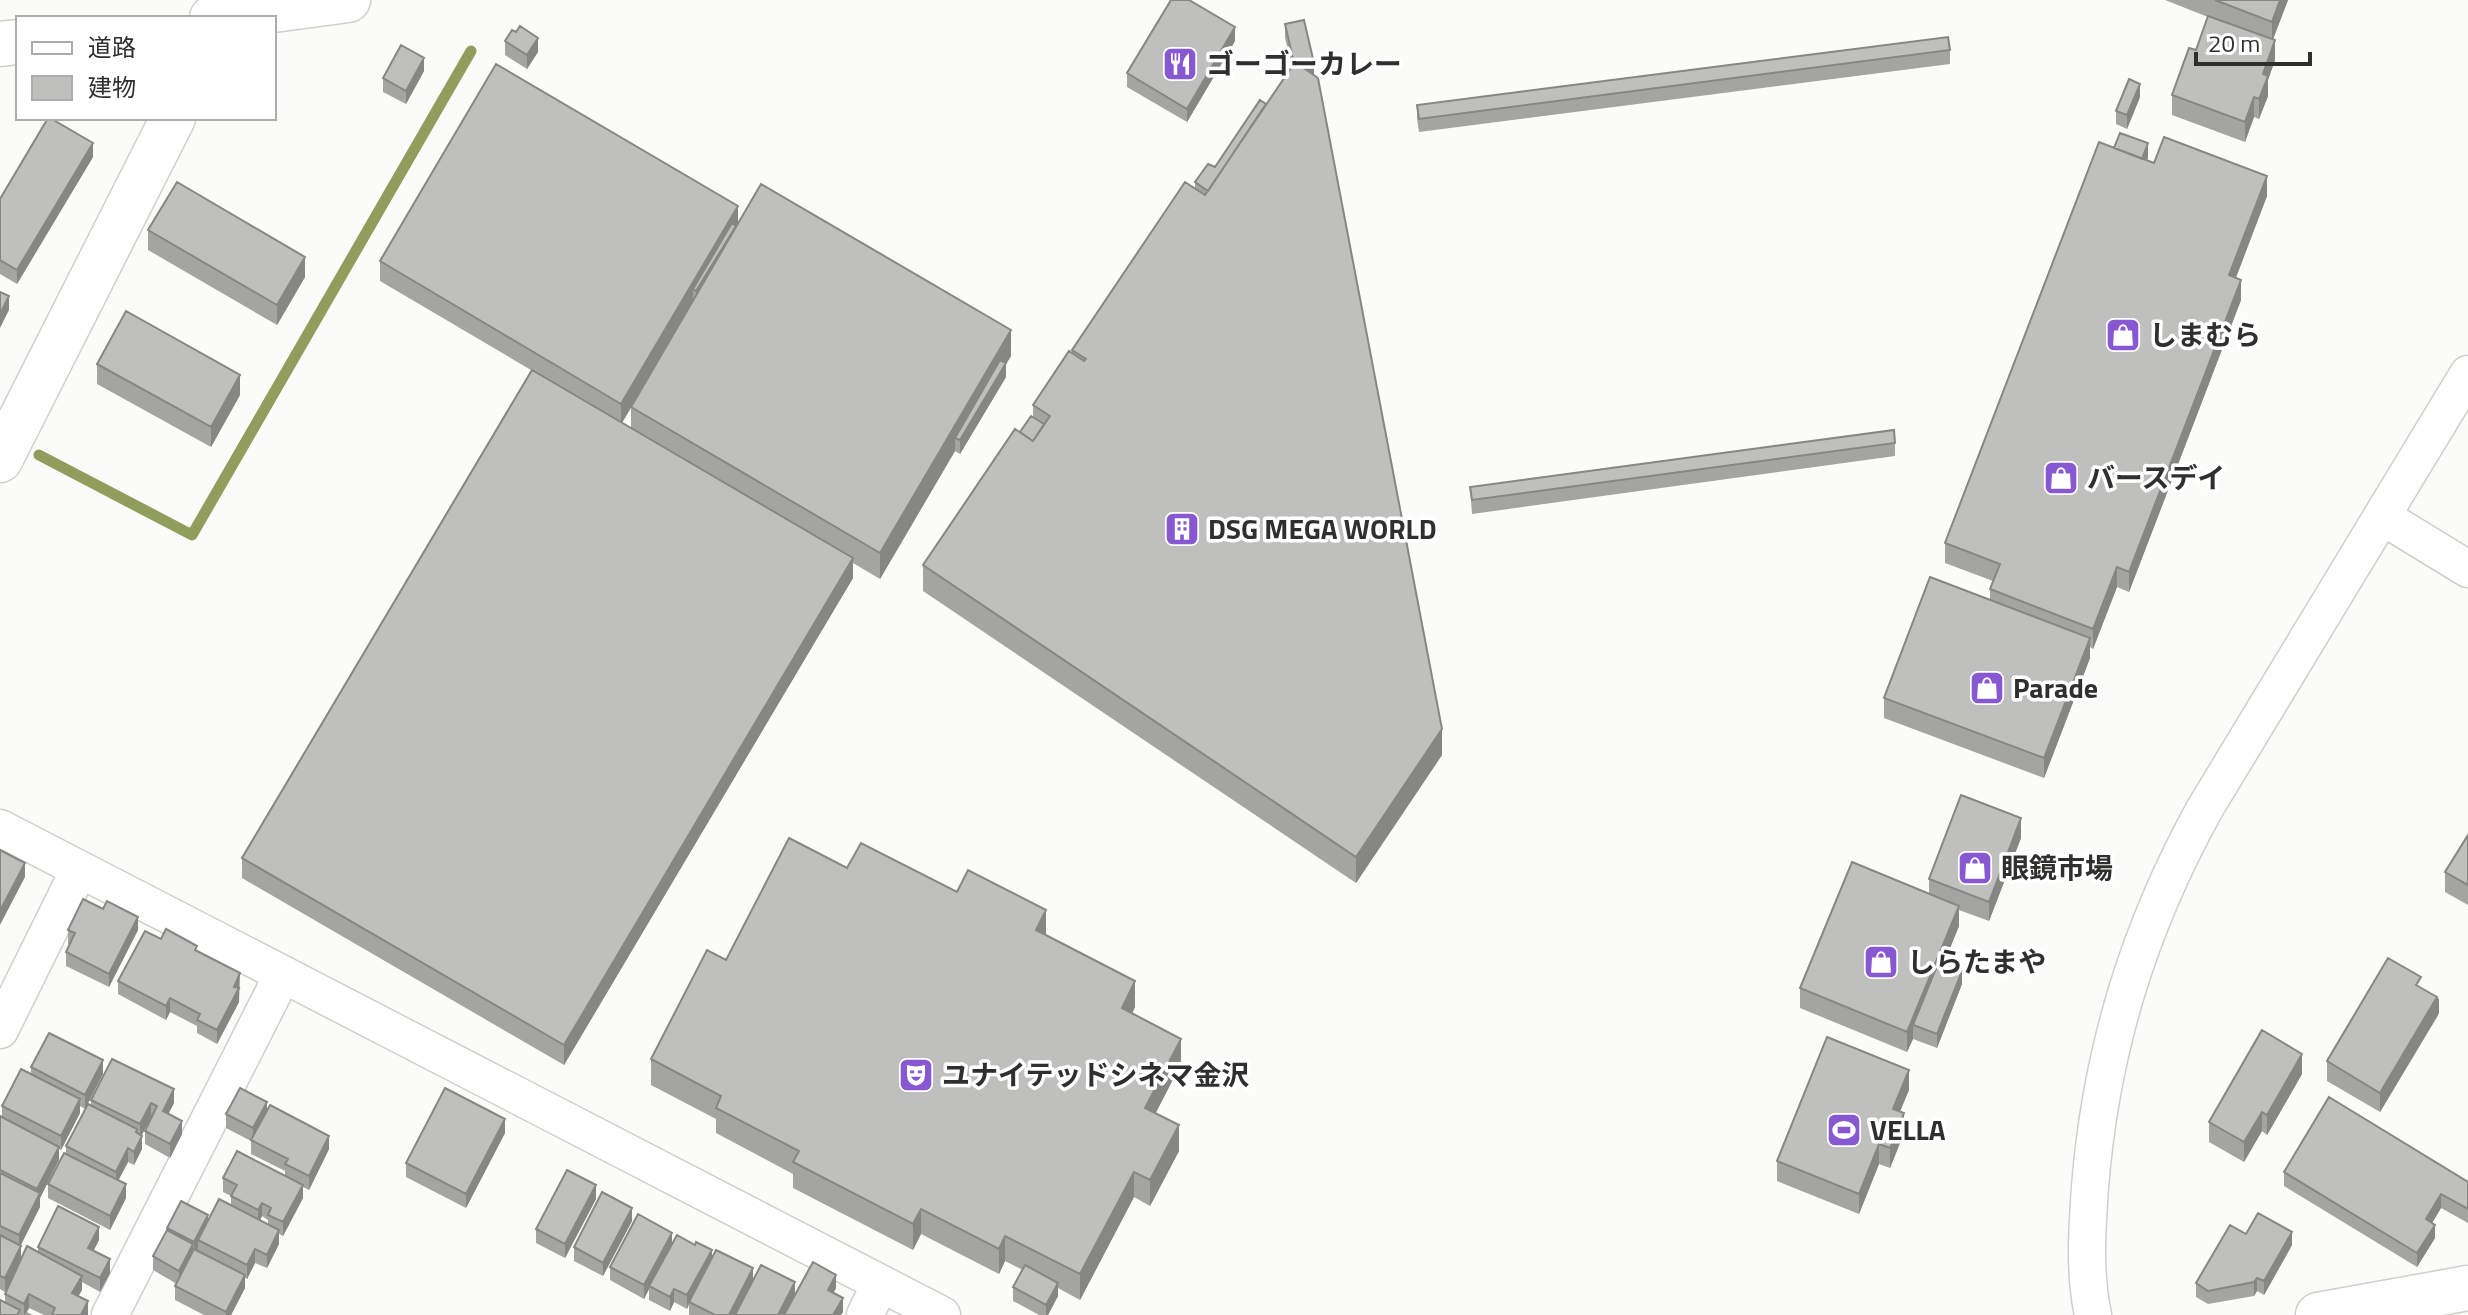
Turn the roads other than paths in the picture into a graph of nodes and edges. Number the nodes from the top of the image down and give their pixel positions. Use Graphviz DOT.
graph roads {
  1 [pos="348,0"];
  2 [pos="227,16"];
  3 [pos="172,120"];
  4 [pos="2468,374"];
  5 [pos="0,460"];
  6 [pos="2383,517"];
  7 [pos="2468,569"];
  8 [pos="0,828"];
  9 [pos="79,870"];
  10 [pos="283,974"];
  11 [pos="0,1030"];
  12 [pos="2468,1288"];
  13 [pos="872,1300"];
  14 [pos="110,1315"];
  15 [pos="942,1315"];
  16 [pos="2093,1315"];
  17 [pos="2318,1315"];
  1 -- 2 [label="street"];
  3 -- 5 [label="street"];
  4 -- 6 [label="street"];
  6 -- 7 [label="street"];
  6 -- 16 [label="street"];
  8 -- 9 [label="street"];
  9 -- 10 [label="street"];
  9 -- 11 [label="street"];
  10 -- 13 [label="street"];
  10 -- 14 [label="street"];
  12 -- 17 [label="street"];
  13 -- 15 [label="street"];
}
